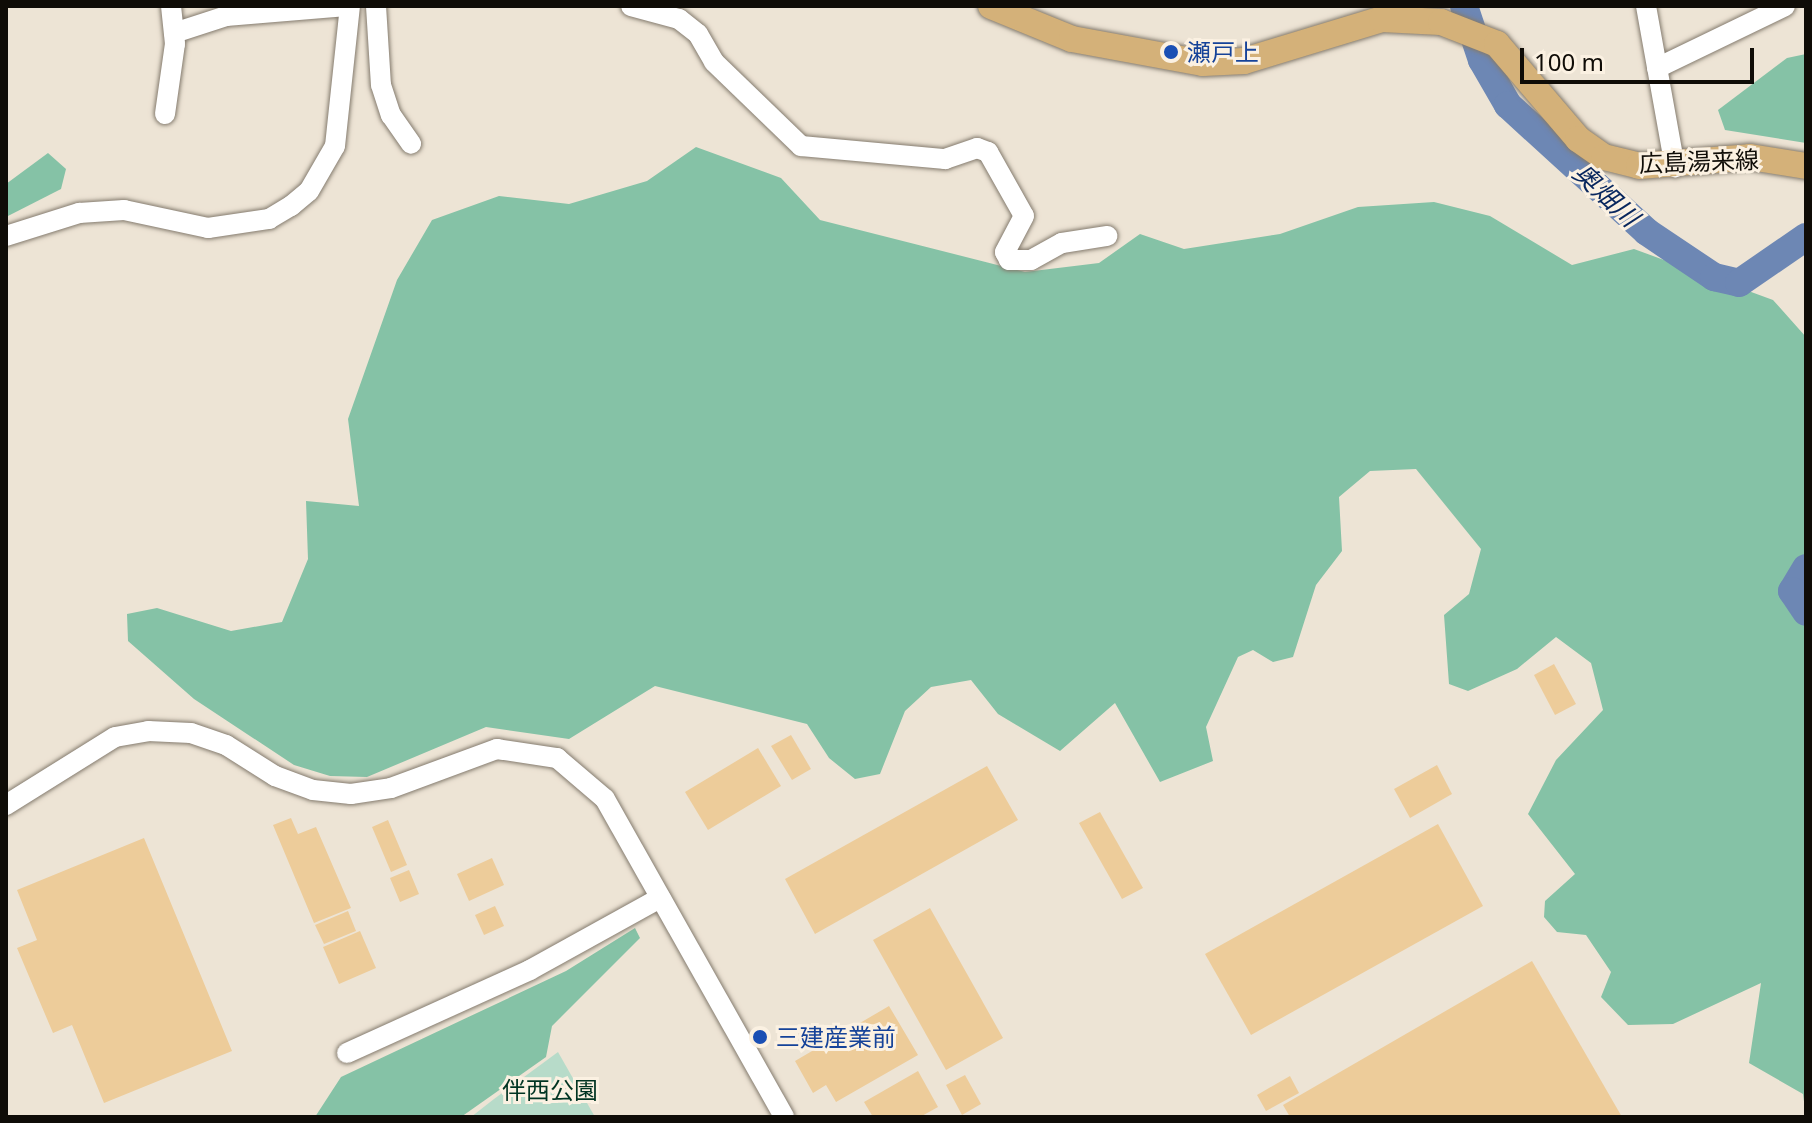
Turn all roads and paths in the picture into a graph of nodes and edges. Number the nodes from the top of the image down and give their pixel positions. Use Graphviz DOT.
graph roads {
  1 [pos="171,6"];
  2 [pos="349,6"];
  3 [pos="376,6"];
  4 [pos="631,6"];
  5 [pos="991,6"];
  6 [pos="1646,6"];
  7 [pos="1785,6"];
  8 [pos="174,33"];
  9 [pos="1657,68"];
  10 [pos="165,114"];
  11 [pos="411,144"];
  12 [pos="1806,166"];
  13 [pos="1675,167"];
  14 [pos="6,236"];
  15 [pos="1107,236"];
  16 [pos="6,805"];
  17 [pos="660,898"];
  18 [pos="347,1053"];
  19 [pos="784,1117"];
  1 -- 8 [label="street"];
  2 -- 8 [label="street"];
  2 -- 14 [label="street"];
  3 -- 11 [label="street"];
  4 -- 15 [label="street"];
  5 -- 13 [label="main road, 広島湯来線"];
  6 -- 9 [label="street"];
  7 -- 9 [label="street"];
  8 -- 10 [label="street"];
  9 -- 13 [label="street"];
  12 -- 13 [label="main road, 広島湯来線"];
  16 -- 17 [label="street"];
  17 -- 18 [label="street"];
  17 -- 19 [label="street"];
}
